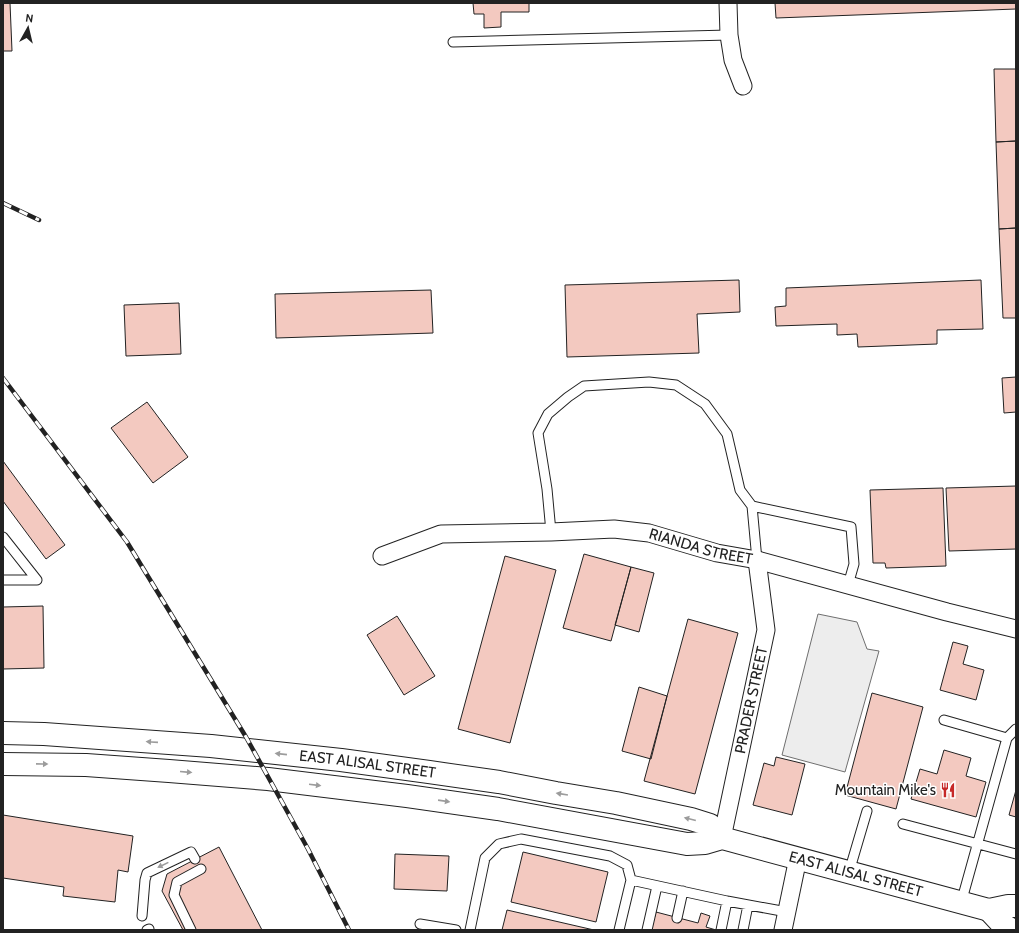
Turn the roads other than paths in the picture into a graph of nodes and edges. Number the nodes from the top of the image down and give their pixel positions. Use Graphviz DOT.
graph roads {
  1 [pos="728,3"];
  2 [pos="729,35"];
  3 [pos="453,42"];
  4 [pos="743,86"];
  5 [pos="752,506"];
  6 [pos="552,532"];
  7 [pos="3,538"];
  8 [pos="382,556"];
  9 [pos="757,560"];
  10 [pos="3,580"];
  11 [pos="848,585"];
  12 [pos="1016,629"];
  13 [pos="944,720"];
  14 [pos="1016,729"];
  15 [pos="3,733"];
  16 [pos="1007,738"];
  17 [pos="3,764"];
  18 [pos="867,811"];
  19 [pos="903,824"];
  20 [pos="722,838"];
  21 [pos="978,844"];
  22 [pos="1016,854"];
  23 [pos="798,858"];
  24 [pos="195,859"];
  25 [pos="201,870"];
  26 [pos="849,872"];
  27 [pos="631,880"];
  28 [pos="657,886"];
  29 [pos="683,891"];
  30 [pos="727,901"];
  31 [pos="961,903"];
  32 [pos="748,905"];
  33 [pos="1016,906"];
  34 [pos="989,910"];
  35 [pos="787,912"];
  36 [pos="142,916"];
  37 [pos="677,918"];
  38 [pos="420,924"];
  39 [pos="191,930"];
  40 [pos="456,930"];
  41 [pos="470,930"];
  42 [pos="619,930"];
  43 [pos="647,930"];
  44 [pos="721,930"];
  45 [pos="743,930"];
  46 [pos="783,930"];
  47 [pos="1012,930"];
  1 -- 2 [label="street"];
  2 -- 3 [label="lane"];
  2 -- 4 [label="street"];
  5 -- 6 [label="lane"];
  5 -- 9 [label="lane"];
  5 -- 11 [label="lane"];
  6 -- 8 [label="street, RIANDA STREET"];
  6 -- 9 [label="street, RIANDA STREET"];
  7 -- 10 [label="lane"];
  9 -- 11 [label="street, RIANDA STREET"];
  9 -- 20 [label="street, PRADER STREET"];
  11 -- 12 [label="street, RIANDA STREET"];
  13 -- 16 [label="lane"];
  14 -- 16 [label="lane"];
  20 -- 15 [label="main road, EAST ALISAL STREET, one-way"];
  16 -- 21 [label="lane"];
  17 -- 20 [label="main road, EAST ALISAL STREET, one-way"];
  18 -- 26 [label="lane"];
  19 -- 21 [label="lane"];
  20 -- 23 [label="main road, EAST ALISAL STREET"];
  21 -- 22 [label="lane"];
  21 -- 31 [label="lane"];
  23 -- 26 [label="main road, EAST ALISAL STREET"];
  23 -- 35 [label="street"];
  24 -- 36 [label="lane, one-way"];
  25 -- 39 [label="lane"];
  26 -- 31 [label="main road, EAST ALISAL STREET"];
  27 -- 28 [label="lane"];
  27 -- 41 [label="lane"];
  27 -- 42 [label="lane"];
  28 -- 29 [label="lane"];
  28 -- 43 [label="lane"];
  29 -- 30 [label="lane"];
  29 -- 37 [label="lane"];
  30 -- 32 [label="lane"];
  30 -- 44 [label="lane"];
  31 -- 34 [label="main road, EAST ALISAL STREET"];
  32 -- 35 [label="lane"];
  32 -- 45 [label="lane"];
  33 -- 34 [label="main road, EAST ALISAL STREET"];
  34 -- 47 [label="main road"];
  35 -- 46 [label="street"];
  38 -- 40 [label="lane"];
}
